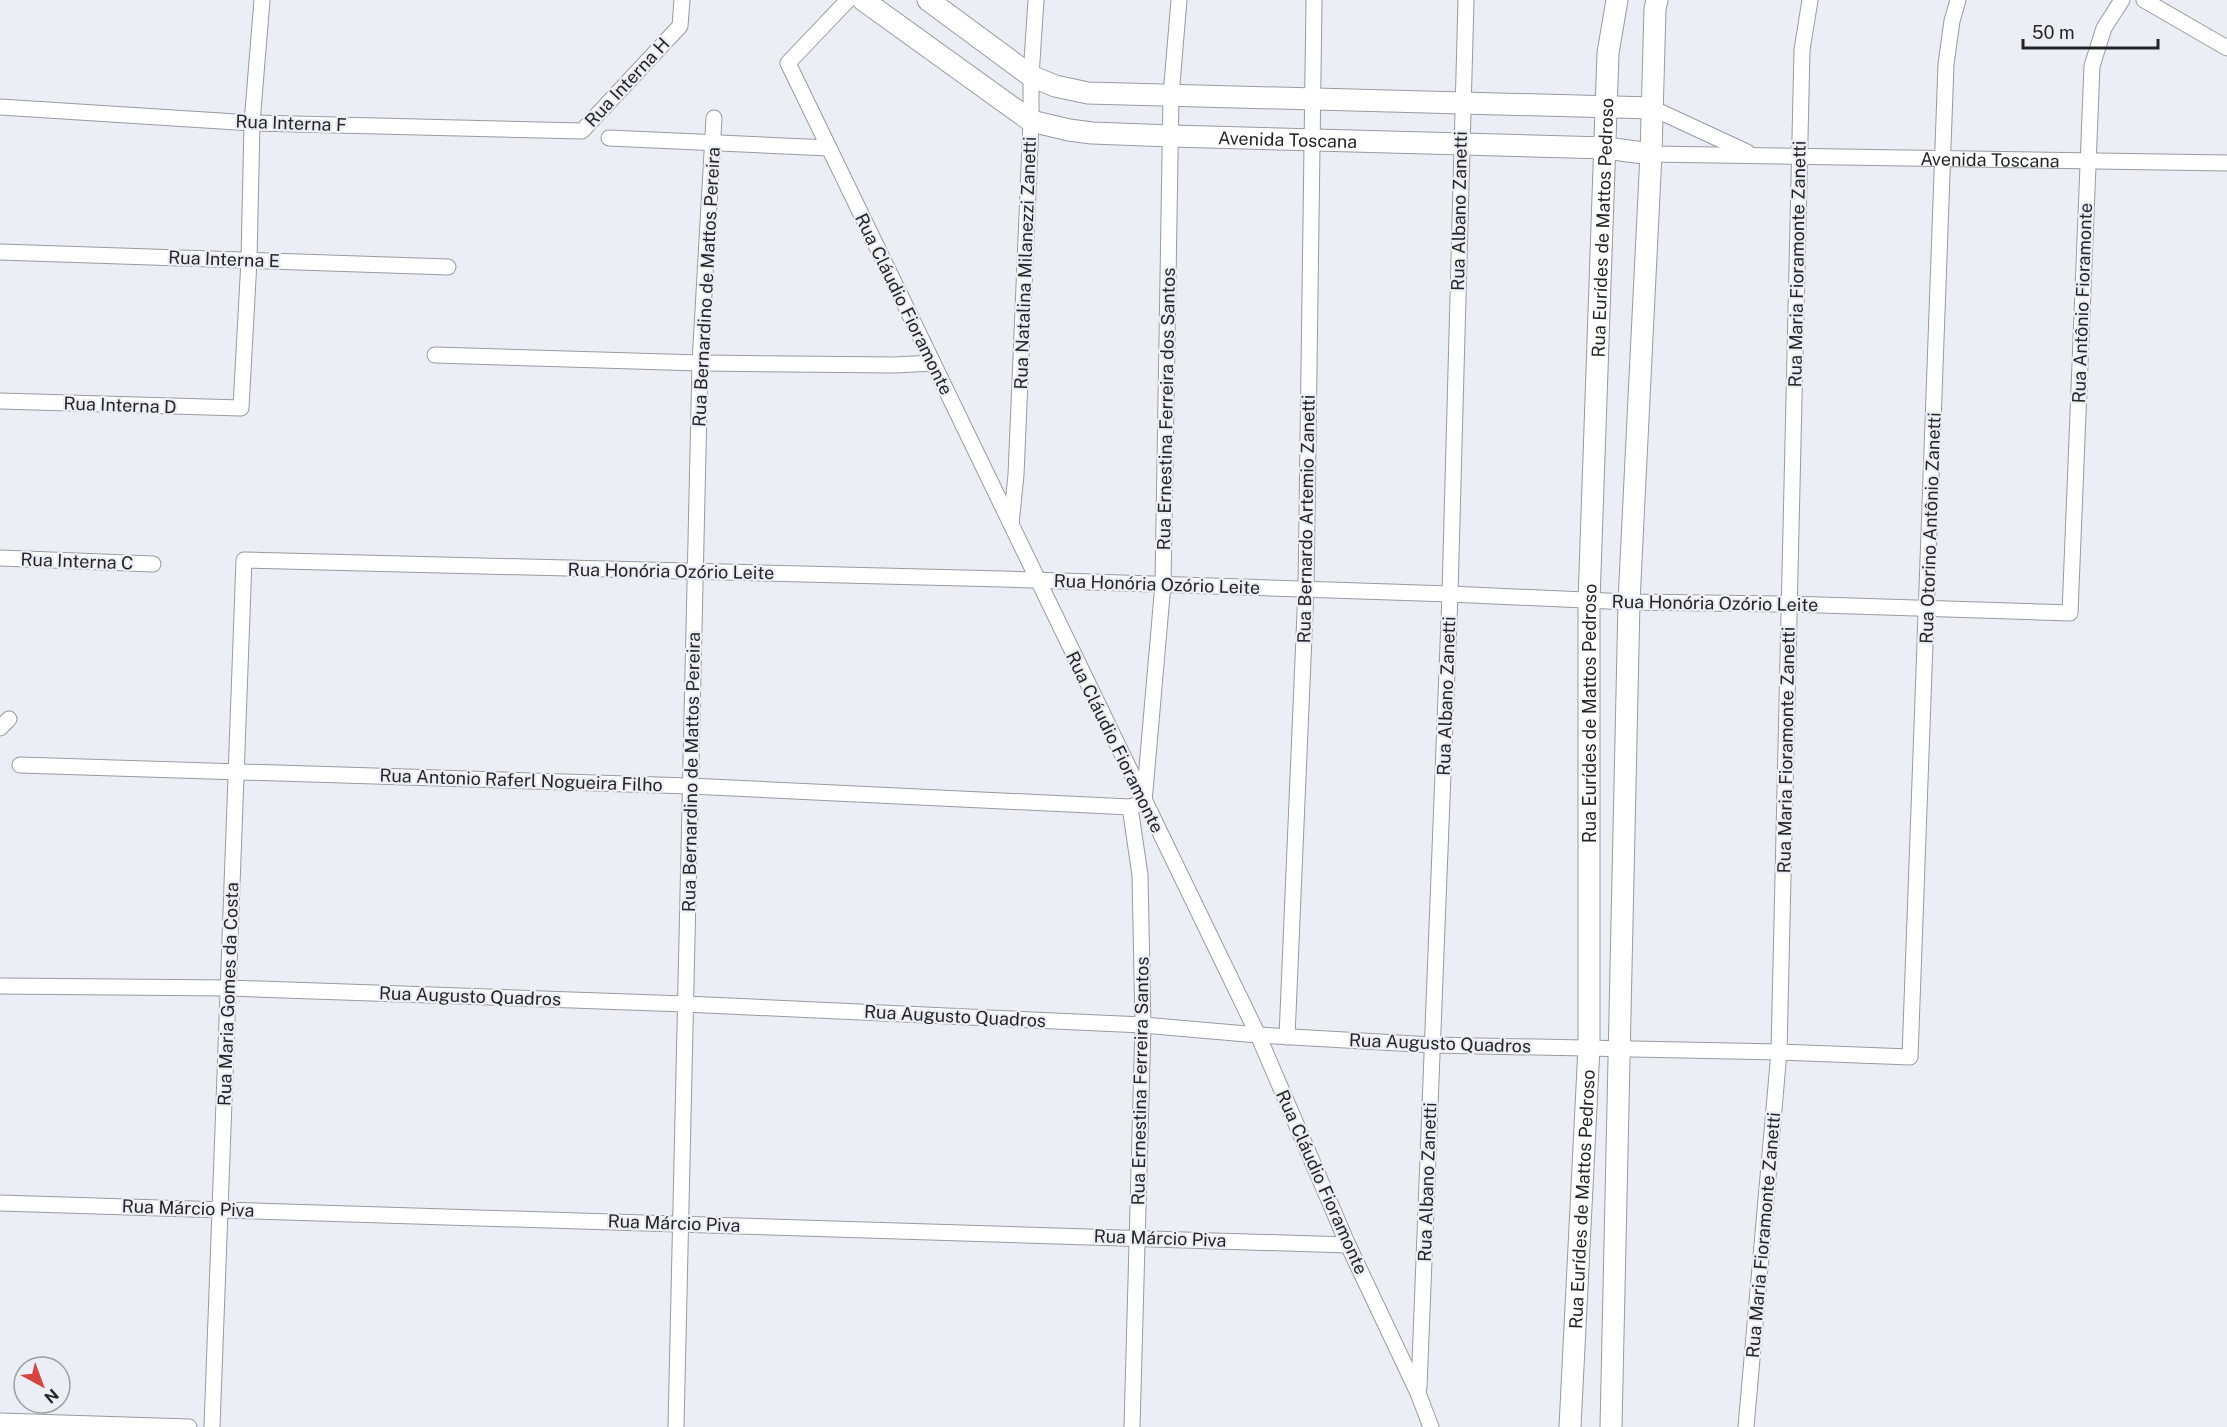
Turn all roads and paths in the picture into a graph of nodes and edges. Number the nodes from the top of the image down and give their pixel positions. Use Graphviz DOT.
graph roads {
  1 [pos="262,0"];
  2 [pos="682,0"];
  3 [pos="848,0"];
  4 [pos="863,0"];
  5 [pos="928,0"];
  6 [pos="1036,0"];
  7 [pos="1179,0"];
  8 [pos="1314,0"];
  9 [pos="1466,0"];
  10 [pos="1617,0"];
  11 [pos="1657,0"];
  12 [pos="1810,0"];
  13 [pos="1958,0"];
  14 [pos="2122,0"];
  15 [pos="2144,0"];
  16 [pos="2227,48"];
  17 [pos="1030,76"];
  18 [pos="1172,96"];
  19 [pos="1312,100"];
  20 [pos="1462,103"];
  21 [pos="1607,106"];
  22 [pos="0,107"];
  23 [pos="1652,108"];
  24 [pos="714,118"];
  25 [pos="1032,121"];
  26 [pos="252,123"];
  27 [pos="582,131"];
  28 [pos="1171,136"];
  29 [pos="609,138"];
  30 [pos="1312,140"];
  31 [pos="713,144"];
  32 [pos="1461,144"];
  33 [pos="829,148"];
  34 [pos="1606,148"];
  35 [pos="1651,154"];
  36 [pos="1753,155"];
  37 [pos="1799,155"];
  38 [pos="1943,158"];
  39 [pos="2088,161"];
  40 [pos="2227,163"];
  41 [pos="0,252"];
  42 [pos="249,260"];
  43 [pos="448,267"];
  44 [pos="435,355"];
  45 [pos="700,363"];
  46 [pos="933,363"];
  47 [pos="0,401"];
  48 [pos="1011,525"];
  49 [pos="0,558"];
  50 [pos="244,560"];
  51 [pos="153,564"];
  52 [pos="695,571"];
  53 [pos="1037,580"];
  54 [pos="1163,584"];
  55 [pos="1306,589"];
  56 [pos="1450,594"];
  57 [pos="1589,601"];
  58 [pos="1629,603"];
  59 [pos="1789,604"];
  60 [pos="1927,609"];
  61 [pos="2070,614"];
  62 [pos="20,765"];
  63 [pos="236,771"];
  64 [pos="690,786"];
  65 [pos="1137,804"];
  66 [pos="0,986"];
  67 [pos="229,988"];
  68 [pos="685,1004"];
  69 [pos="1143,1025"];
  70 [pos="1258,1035"];
  71 [pos="1287,1037"];
  72 [pos="1433,1046"];
  73 [pos="1588,1047"];
  74 [pos="1619,1050"];
  75 [pos="1779,1052"];
  76 [pos="1910,1057"];
  77 [pos="0,1203"];
  78 [pos="220,1209"];
  79 [pos="681,1223"];
  80 [pos="1138,1237"];
  81 [pos="1348,1245"];
  82 [pos="1418,1392"];
  83 [pos="0,1421"];
  84 [pos="189,1427"];
  85 [pos="212,1427"];
  86 [pos="676,1427"];
  87 [pos="1132,1427"];
  88 [pos="1431,1427"];
  89 [pos="1570,1427"];
  90 [pos="1611,1427"];
  91 [pos="1746,1427"];
  1 -- 26 [label="street"];
  2 -- 27 [label="street, Rua Interna H"];
  3 -- 33 [label="street, Rua Cláudio Fioramonte"];
  4 -- 25 [label="street, Avenida Toscana"];
  5 -- 17 [label="street, Avenida Toscana"];
  6 -- 17 [label="street, Rua Natalina Milanezzi Zanetti"];
  7 -- 18 [label="street, Rua Ernestina Ferreira dos Santos"];
  8 -- 19 [label="street, Rua Bernardo Artemio Zanetti"];
  9 -- 20 [label="street, Rua Albano Zanetti"];
  10 -- 21 [label="street, Rua Eurídes de Mattos Pedroso"];
  11 -- 23 [label="street, Rua Eurídes de Mattos Pedroso"];
  12 -- 37 [label="street, Rua Maria Fioramonte Zanetti"];
  13 -- 38 [label="street, Rua Otorino Antônio Zanetti"];
  14 -- 39 [label="street, Rua Antônio Fioramonte"];
  15 -- 16 [label="street"];
  17 -- 18 [label="street, Avenida Toscana"];
  17 -- 25 [label="street, Rua Natalina Milanezzi Zanetti"];
  18 -- 19 [label="street, Avenida Toscana"];
  18 -- 28 [label="street, Rua Ernestina Ferreira dos Santos"];
  19 -- 20 [label="street, Avenida Toscana"];
  19 -- 30 [label="street, Rua Bernardo Artemio Zanetti"];
  20 -- 21 [label="street, Avenida Toscana"];
  20 -- 32 [label="street, Rua Albano Zanetti"];
  21 -- 23 [label="street, Avenida Toscana"];
  21 -- 34 [label="street, Rua Eurídes de Mattos Pedroso"];
  22 -- 26 [label="street, Rua Interna F"];
  23 -- 35 [label="street, Rua Eurídes de Mattos Pedroso"];
  23 -- 36 [label="street, Avenida Toscana"];
  24 -- 31 [label="street, Rua Bernardino de Mattos Pereira"];
  25 -- 28 [label="street, Avenida Toscana"];
  25 -- 48 [label="street, Rua Natalina Milanezzi Zanetti"];
  26 -- 27 [label="street, Rua Interna F"];
  26 -- 42 [label="street"];
  28 -- 30 [label="street, Avenida Toscana"];
  28 -- 54 [label="street, Rua Ernestina Ferreira dos Santos"];
  29 -- 31 [label="street"];
  30 -- 32 [label="street, Avenida Toscana"];
  30 -- 55 [label="street, Rua Bernardo Artemio Zanetti"];
  31 -- 33 [label="street"];
  31 -- 45 [label="street, Rua Bernardino de Mattos Pereira"];
  32 -- 34 [label="street, Avenida Toscana"];
  32 -- 56 [label="street, Rua Albano Zanetti"];
  33 -- 46 [label="street, Rua Cláudio Fioramonte"];
  34 -- 35 [label="street, Avenida Toscana"];
  34 -- 57 [label="street, Rua Eurídes de Mattos Pedroso"];
  35 -- 36 [label="street, Avenida Toscana"];
  35 -- 58 [label="street, Rua Eurídes de Mattos Pedroso"];
  36 -- 37 [label="street, Avenida Toscana"];
  37 -- 38 [label="street, Avenida Toscana"];
  37 -- 59 [label="street, Rua Maria Fioramonte Zanetti"];
  38 -- 39 [label="street, Avenida Toscana"];
  38 -- 60 [label="street, Rua Otorino Antônio Zanetti"];
  39 -- 40 [label="street, Avenida Toscana"];
  39 -- 61 [label="street, Rua Antônio Fioramonte"];
  41 -- 42 [label="street, Rua Interna E"];
  42 -- 43 [label="street, Rua Interna E"];
  42 -- 47 [label="street, Rua Interna D"];
  44 -- 45 [label="street"];
  45 -- 46 [label="street"];
  45 -- 52 [label="street, Rua Bernardino de Mattos Pereira"];
  46 -- 48 [label="street, Rua Cláudio Fioramonte"];
  48 -- 53 [label="street, Rua Cláudio Fioramonte"];
  49 -- 51 [label="street, Rua Interna C"];
  50 -- 52 [label="street, Rua Honória Ozório Leite"];
  50 -- 63 [label="street, Rua Maria Gomes da Costa"];
  52 -- 53 [label="street, Rua Honória Ozório Leite"];
  52 -- 64 [label="street, Rua Bernardino de Mattos Pereira"];
  53 -- 54 [label="street, Rua Honória Ozório Leite"];
  53 -- 65 [label="street, Rua Cláudio Fioramonte"];
  54 -- 55 [label="street, Rua Honória Ozório Leite"];
  54 -- 65 [label="street, Rua Ernestina Ferreira dos Santos"];
  55 -- 56 [label="street, Rua Honória Ozório Leite"];
  55 -- 71 [label="street, Rua Bernardo Artemio Zanetti"];
  56 -- 57 [label="street, Rua Honória Ozório Leite"];
  56 -- 72 [label="street, Rua Albano Zanetti"];
  57 -- 58 [label="street, Rua Honória Ozório Leite"];
  57 -- 73 [label="street, Rua Eurídes de Mattos Pedroso"];
  58 -- 59 [label="street, Rua Honória Ozório Leite"];
  58 -- 74 [label="street, Rua Eurídes de Mattos Pedroso"];
  59 -- 60 [label="street, Rua Honória Ozório Leite"];
  59 -- 75 [label="street, Rua Maria Fioramonte Zanetti"];
  60 -- 61 [label="street, Rua Honória Ozório Leite"];
  60 -- 76 [label="street, Rua Otorino Antônio Zanetti"];
  62 -- 63 [label="street, Rua Antonio Raferl Nogueira Filho"];
  63 -- 64 [label="street, Rua Antonio Raferl Nogueira Filho"];
  63 -- 67 [label="street, Rua Maria Gomes da Costa"];
  64 -- 65 [label="street, Rua Antonio Raferl Nogueira Filho"];
  64 -- 68 [label="street, Rua Bernardino de Mattos Pereira"];
  65 -- 69 [label="street, Rua Ernestina Ferreira Santos"];
  65 -- 70 [label="street, Rua Cláudio Fioramonte"];
  66 -- 67 [label="street, Rua Augusto Quadros"];
  67 -- 68 [label="street, Rua Augusto Quadros"];
  67 -- 78 [label="street, Rua Maria Gomes da Costa"];
  68 -- 69 [label="street, Rua Augusto Quadros"];
  68 -- 79 [label="street, Rua Bernardino de Mattos Pereira"];
  69 -- 70 [label="street, Rua Augusto Quadros"];
  69 -- 80 [label="street, Rua Ernestina Ferreira Santos"];
  70 -- 71 [label="street, Rua Augusto Quadros"];
  70 -- 81 [label="street, Rua Cláudio Fioramonte"];
  71 -- 72 [label="street, Rua Augusto Quadros"];
  72 -- 73 [label="street, Rua Augusto Quadros"];
  72 -- 82 [label="street, Rua Albano Zanetti"];
  73 -- 74 [label="street, Rua Augusto Quadros"];
  73 -- 89 [label="street, Rua Eurídes de Mattos Pedroso"];
  74 -- 75 [label="street, Rua Augusto Quadros"];
  74 -- 90 [label="street, Rua Eurídes de Mattos Pedroso"];
  75 -- 76 [label="street, Rua Augusto Quadros"];
  75 -- 91 [label="street, Rua Maria Fioramonte Zanetti"];
  77 -- 78 [label="street, Rua Márcio Piva"];
  78 -- 79 [label="street, Rua Márcio Piva"];
  78 -- 85 [label="street, Rua Maria Gomes da Costa"];
  79 -- 80 [label="street, Rua Márcio Piva"];
  79 -- 86 [label="street, Rua Bernardino de Mattos Pereira"];
  80 -- 81 [label="street, Rua Márcio Piva"];
  80 -- 87 [label="street, Rua Ernestina Ferreira Santos"];
  81 -- 82 [label="street, Rua Cláudio Fioramonte"];
  82 -- 88 [label="street, Rua Cláudio Fioramonte"];
  83 -- 84 [label="street"];
}
